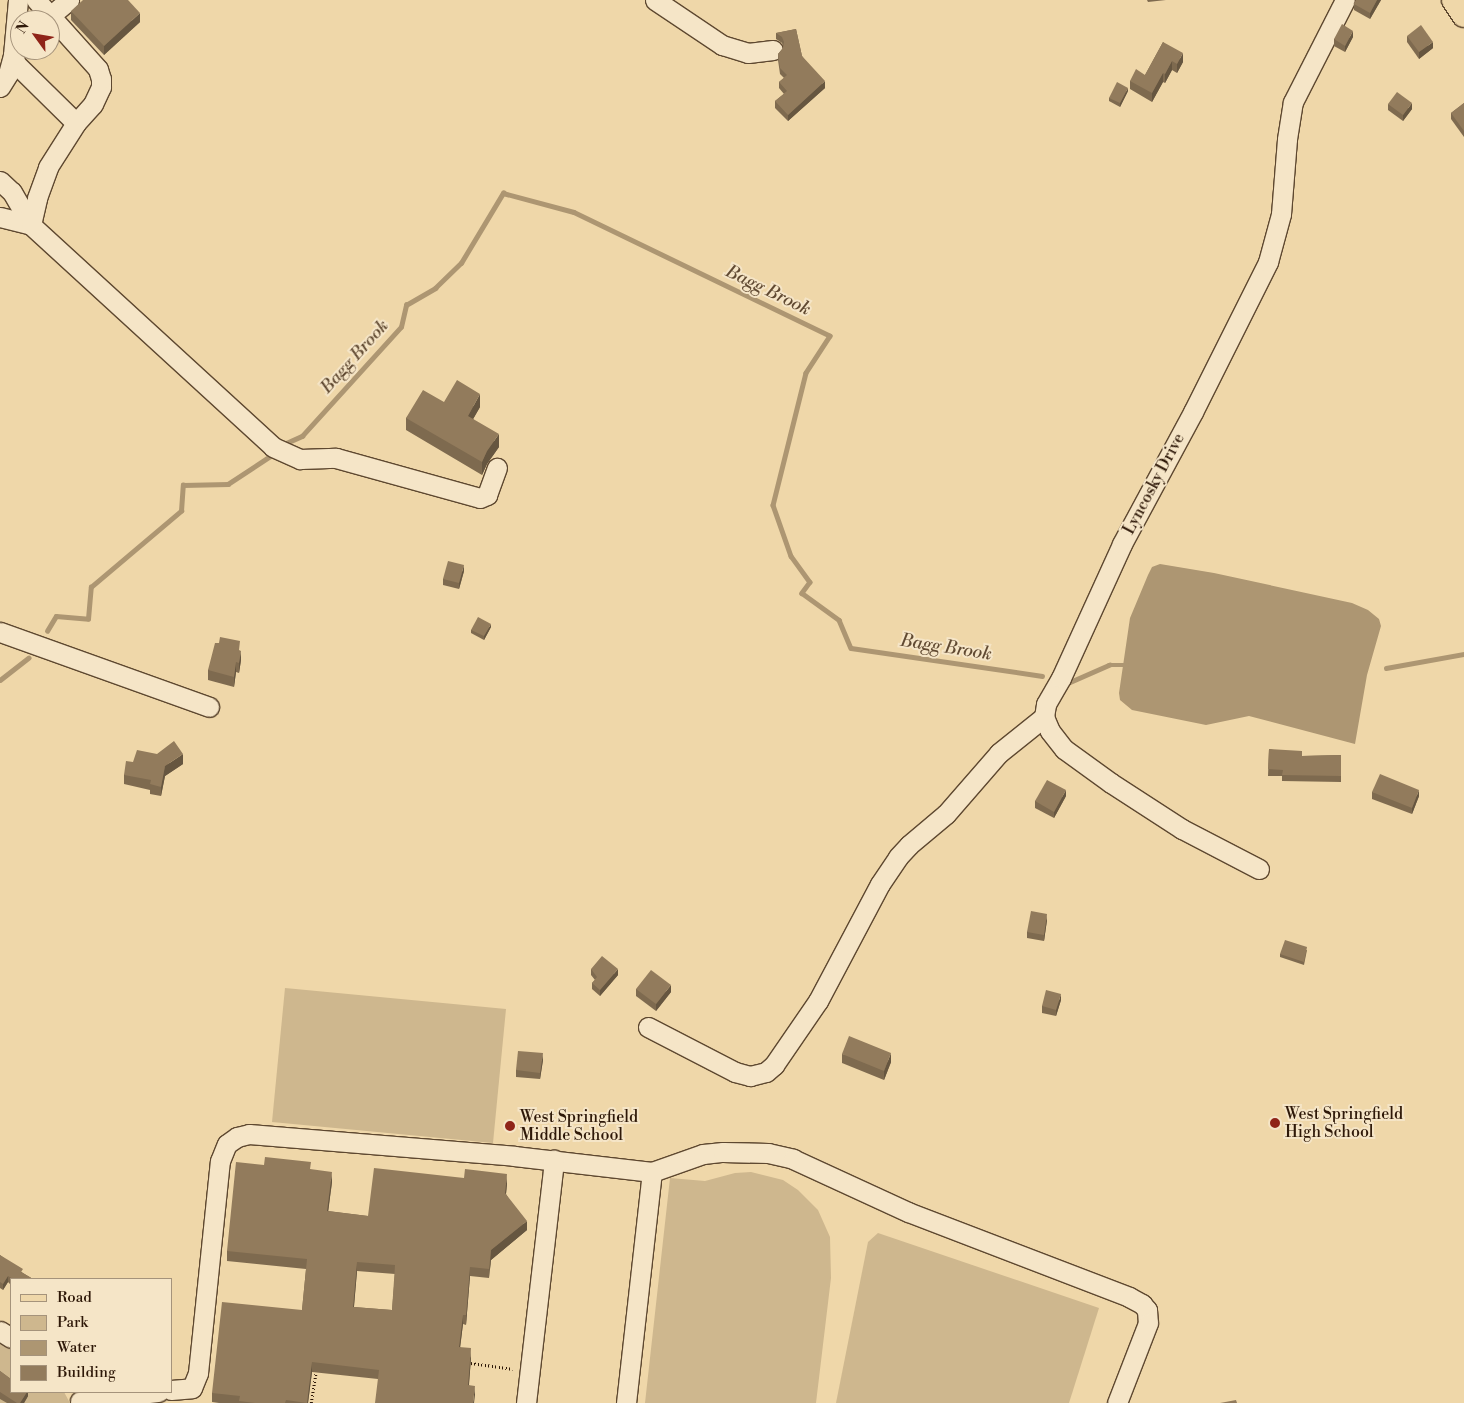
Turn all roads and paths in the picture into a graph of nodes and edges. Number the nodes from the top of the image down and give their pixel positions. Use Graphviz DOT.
graph roads {
  1 [pos="36,0"];
  2 [pos="69,0"];
  3 [pos="654,0"];
  4 [pos="1345,0"];
  5 [pos="1454,0"];
  6 [pos="45,10"];
  7 [pos="57,10"];
  8 [pos="1464,14"];
  9 [pos="60,27"];
  10 [pos="773,50"];
  11 [pos="12,60"];
  12 [pos="15,60"];
  13 [pos="0,87"];
  14 [pos="76,123"];
  15 [pos="0,181"];
  16 [pos="0,217"];
  17 [pos="31,225"];
  18 [pos="497,468"];
  19 [pos="0,632"];
  20 [pos="209,707"];
  21 [pos="1044,717"];
  22 [pos="1259,869"];
  23 [pos="648,1027"];
  24 [pos="554,1160"];
  25 [pos="652,1172"];
  26 [pos="471,1364"];
  27 [pos="316,1370"];
  28 [pos="520,1370"];
  29 [pos="172,1390"];
  30 [pos="145,1393"];
  31 [pos="194,1396"];
  32 [pos="79,1398"];
  33 [pos="311,1403"];
  34 [pos="526,1403"];
  35 [pos="626,1403"];
  36 [pos="1117,1403"];
  1 -- 6 [label="street"];
  2 -- 7 [label="street"];
  3 -- 10 [label="street"];
  4 -- 21 [label="street, Lyncosky Drive"];
  5 -- 8 [label="main road"];
  9 -- 14 [label="street"];
  11 -- 13 [label="street"];
  12 -- 14 [label="street"];
  14 -- 17 [label="street"];
  15 -- 17 [label="street"];
  16 -- 17 [label="street"];
  17 -- 18 [label="street"];
  19 -- 20 [label="street"];
  21 -- 22 [label="street"];
  21 -- 23 [label="street"];
  24 -- 25 [label="street"];
  24 -- 31 [label="street"];
  24 -- 34 [label="street"];
  25 -- 35 [label="street"];
  25 -- 36 [label="street"];
  26 -- 28 [label="path"];
  27 -- 33 [label="path"];
  29 -- 31 [label="street"];
  30 -- 32 [label="street"];
}
